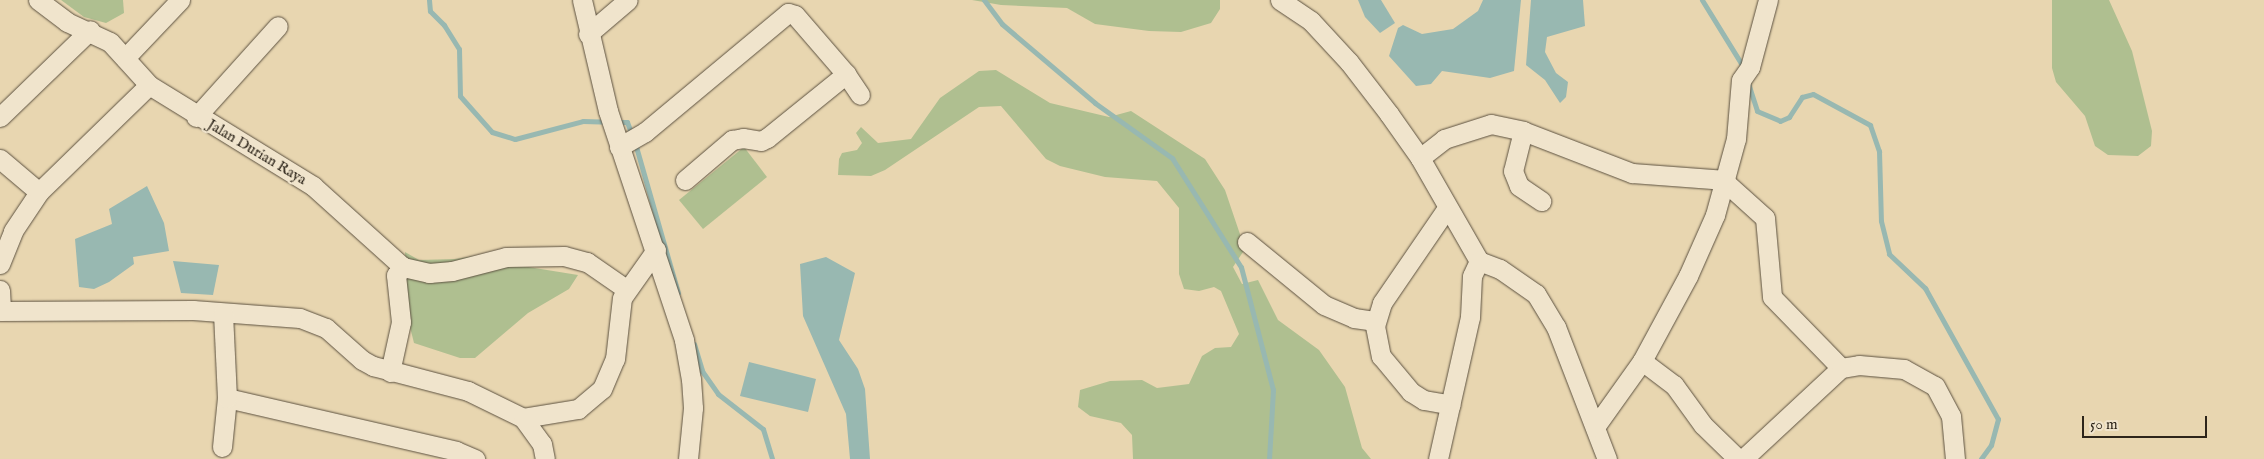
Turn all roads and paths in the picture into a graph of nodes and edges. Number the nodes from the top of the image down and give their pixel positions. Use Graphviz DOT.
graph roads {
  1 [pos="180,0"];
  2 [pos="582,0"];
  3 [pos="628,0"];
  4 [pos="1280,0"];
  5 [pos="1768,0"];
  6 [pos="48,3"];
  7 [pos="278,26"];
  8 [pos="90,30"];
  9 [pos="588,34"];
  10 [pos="125,58"];
  11 [pos="846,74"];
  12 [pos="149,85"];
  13 [pos="860,95"];
  14 [pos="196,116"];
  15 [pos="0,117"];
  16 [pos="1523,130"];
  17 [pos="631,140"];
  18 [pos="1420,158"];
  19 [pos="0,159"];
  20 [pos="685,180"];
  21 [pos="1726,181"];
  22 [pos="39,192"];
  23 [pos="1541,201"];
  24 [pos="1447,208"];
  25 [pos="1247,242"];
  26 [pos="656,250"];
  27 [pos="1479,260"];
  28 [pos="0,264"];
  29 [pos="403,267"];
  30 [pos="626,289"];
  31 [pos="0,290"];
  32 [pos="0,311"];
  33 [pos="223,313"];
  34 [pos="1376,321"];
  35 [pos="1642,361"];
  36 [pos="1841,368"];
  37 [pos="390,372"];
  38 [pos="227,398"];
  39 [pos="1451,405"];
  40 [pos="524,418"];
  41 [pos="1595,427"];
  42 [pos="222,447"];
  43 [pos="475,459"];
  44 [pos="545,459"];
  45 [pos="688,459"];
  46 [pos="1438,459"];
  47 [pos="1607,459"];
  48 [pos="1738,459"];
  49 [pos="1743,459"];
  50 [pos="1955,459"];
  1 -- 10 [label="street"];
  2 -- 9 [label="street"];
  3 -- 9 [label="street"];
  4 -- 18 [label="street"];
  5 -- 21 [label="street"];
  6 -- 8 [label="street, Jalan Durian Raya"];
  7 -- 14 [label="street"];
  8 -- 10 [label="street, Jalan Durian Raya"];
  8 -- 15 [label="street"];
  9 -- 17 [label="street"];
  10 -- 12 [label="street, Jalan Durian Raya"];
  11 -- 13 [label="street"];
  11 -- 17 [label="street"];
  11 -- 20 [label="street"];
  12 -- 14 [label="street, Jalan Durian Raya"];
  12 -- 22 [label="street"];
  14 -- 29 [label="street, Jalan Durian Raya"];
  16 -- 18 [label="street"];
  16 -- 21 [label="street"];
  16 -- 23 [label="street"];
  17 -- 26 [label="street"];
  18 -- 24 [label="street"];
  19 -- 22 [label="street"];
  21 -- 35 [label="street"];
  21 -- 36 [label="street"];
  22 -- 28 [label="street"];
  24 -- 27 [label="street"];
  24 -- 34 [label="street"];
  25 -- 34 [label="street"];
  26 -- 30 [label="street"];
  26 -- 45 [label="street"];
  27 -- 39 [label="street"];
  27 -- 41 [label="street"];
  29 -- 30 [label="street"];
  29 -- 37 [label="street"];
  30 -- 40 [label="street"];
  31 -- 32 [label="street"];
  32 -- 33 [label="street"];
  33 -- 37 [label="street"];
  33 -- 38 [label="street"];
  34 -- 39 [label="street"];
  35 -- 41 [label="street"];
  35 -- 48 [label="street"];
  36 -- 49 [label="street"];
  36 -- 50 [label="street"];
  37 -- 40 [label="street"];
  38 -- 42 [label="street"];
  38 -- 43 [label="street"];
  39 -- 46 [label="street"];
  40 -- 44 [label="street"];
  41 -- 47 [label="street"];
}
